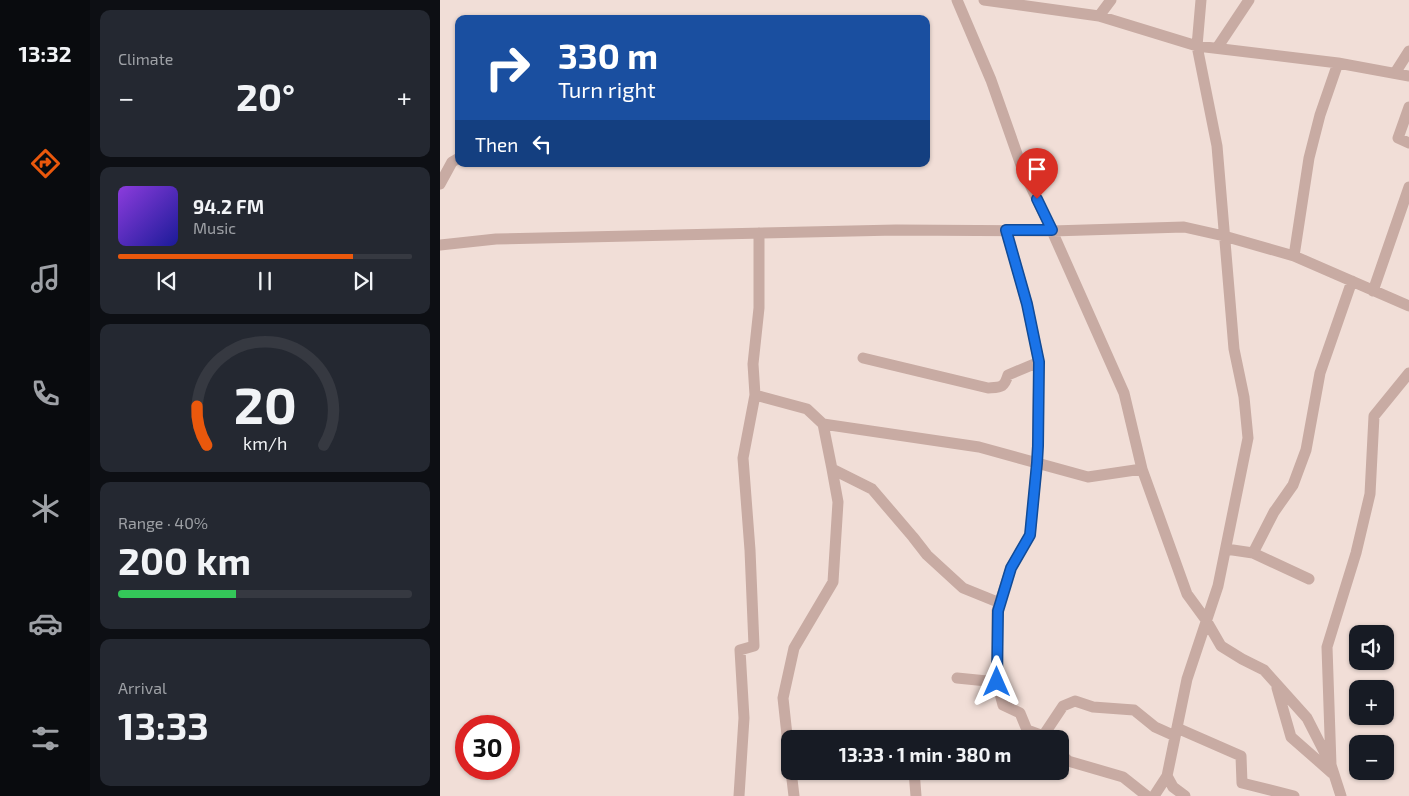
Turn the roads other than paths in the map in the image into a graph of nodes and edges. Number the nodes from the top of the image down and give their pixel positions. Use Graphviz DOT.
graph roads {
  1 [pos="958,0"];
  2 [pos="984,0"];
  3 [pos="1111,0"];
  4 [pos="1201,0"];
  5 [pos="1249,0"];
  6 [pos="1099,16"];
  7 [pos="1197,46"];
  8 [pos="1217,48"];
  9 [pos="1409,51"];
  10 [pos="1338,63"];
  11 [pos="1395,74"];
  12 [pos="1409,76"];
  13 [pos="1409,107"];
  14 [pos="1409,142"];
  15 [pos="455,160"];
  16 [pos="440,184"];
  17 [pos="1409,187"];
  18 [pos="1006,230"];
  19 [pos="1052,230"];
  20 [pos="759,233"];
  21 [pos="1224,236"];
  22 [pos="440,245"];
  23 [pos="1294,256"];
  24 [pos="1352,281"];
  25 [pos="1373,290"];
  26 [pos="1409,306"];
  27 [pos="863,358"];
  28 [pos="1039,362"];
  29 [pos="1409,373"];
  30 [pos="754,395"];
  31 [pos="823,424"];
  32 [pos="1037,463"];
  33 [pos="832,469"];
  34 [pos="1142,469"];
  35 [pos="1226,549"];
  36 [pos="1253,553"];
  37 [pos="1310,579"];
  38 [pos="1000,603"];
  39 [pos="1206,620"];
  40 [pos="957,678"];
  41 [pos="997,682"];
  42 [pos="1276,684"];
  43 [pos="787,730"];
  44 [pos="1027,730"];
  45 [pos="1050,730"];
  46 [pos="1176,732"];
  47 [pos="1069,761"];
  48 [pos="1332,770"];
  49 [pos="1167,776"];
  50 [pos="792,780"];
  51 [pos="915,780"];
  52 [pos="739,796"];
  53 [pos="794,796"];
  54 [pos="916,796"];
  55 [pos="1147,796"];
  56 [pos="1154,796"];
  57 [pos="1186,796"];
  58 [pos="1294,796"];
  59 [pos="1341,796"];
  1 -- 19 [label="street"];
  2 -- 6 [label="street"];
  3 -- 6 [label="street"];
  4 -- 7 [label="street"];
  5 -- 8 [label="street"];
  6 -- 7 [label="street"];
  7 -- 8 [label="street"];
  7 -- 21 [label="street"];
  8 -- 10 [label="street"];
  9 -- 11 [label="street"];
  10 -- 11 [label="street"];
  10 -- 23 [label="street"];
  11 -- 12 [label="street"];
  13 -- 14 [label="street"];
  15 -- 16 [label="street"];
  17 -- 25 [label="street"];
  18 -- 19 [label="street"];
  18 -- 20 [label="street"];
  18 -- 28 [label="street"];
  19 -- 21 [label="street"];
  19 -- 34 [label="street"];
  20 -- 22 [label="street"];
  20 -- 30 [label="street"];
  21 -- 23 [label="street"];
  21 -- 35 [label="street"];
  23 -- 24 [label="street"];
  24 -- 25 [label="street"];
  24 -- 36 [label="street"];
  25 -- 26 [label="street"];
  27 -- 28 [label="street"];
  28 -- 32 [label="street"];
  29 -- 48 [label="street"];
  30 -- 31 [label="street"];
  30 -- 52 [label="street"];
  31 -- 32 [label="street"];
  31 -- 33 [label="street"];
  32 -- 34 [label="street"];
  32 -- 38 [label="street"];
  33 -- 38 [label="street"];
  33 -- 43 [label="street"];
  34 -- 39 [label="street"];
  35 -- 36 [label="street"];
  35 -- 39 [label="street"];
  36 -- 37 [label="street"];
  38 -- 41 [label="street"];
  39 -- 42 [label="street"];
  39 -- 46 [label="street"];
  40 -- 41 [label="street"];
  41 -- 44 [label="street"];
  42 -- 48 [label="street"];
  42 -- 48 [label="street"];
  45 -- 46 [label="street"];
  46 -- 49 [label="street"];
  46 -- 58 [label="street"];
  47 -- 55 [label="street"];
  48 -- 59 [label="street"];
  49 -- 56 [label="street"];
  49 -- 57 [label="street"];
  50 -- 53 [label="street"];
  51 -- 54 [label="street"];
}
